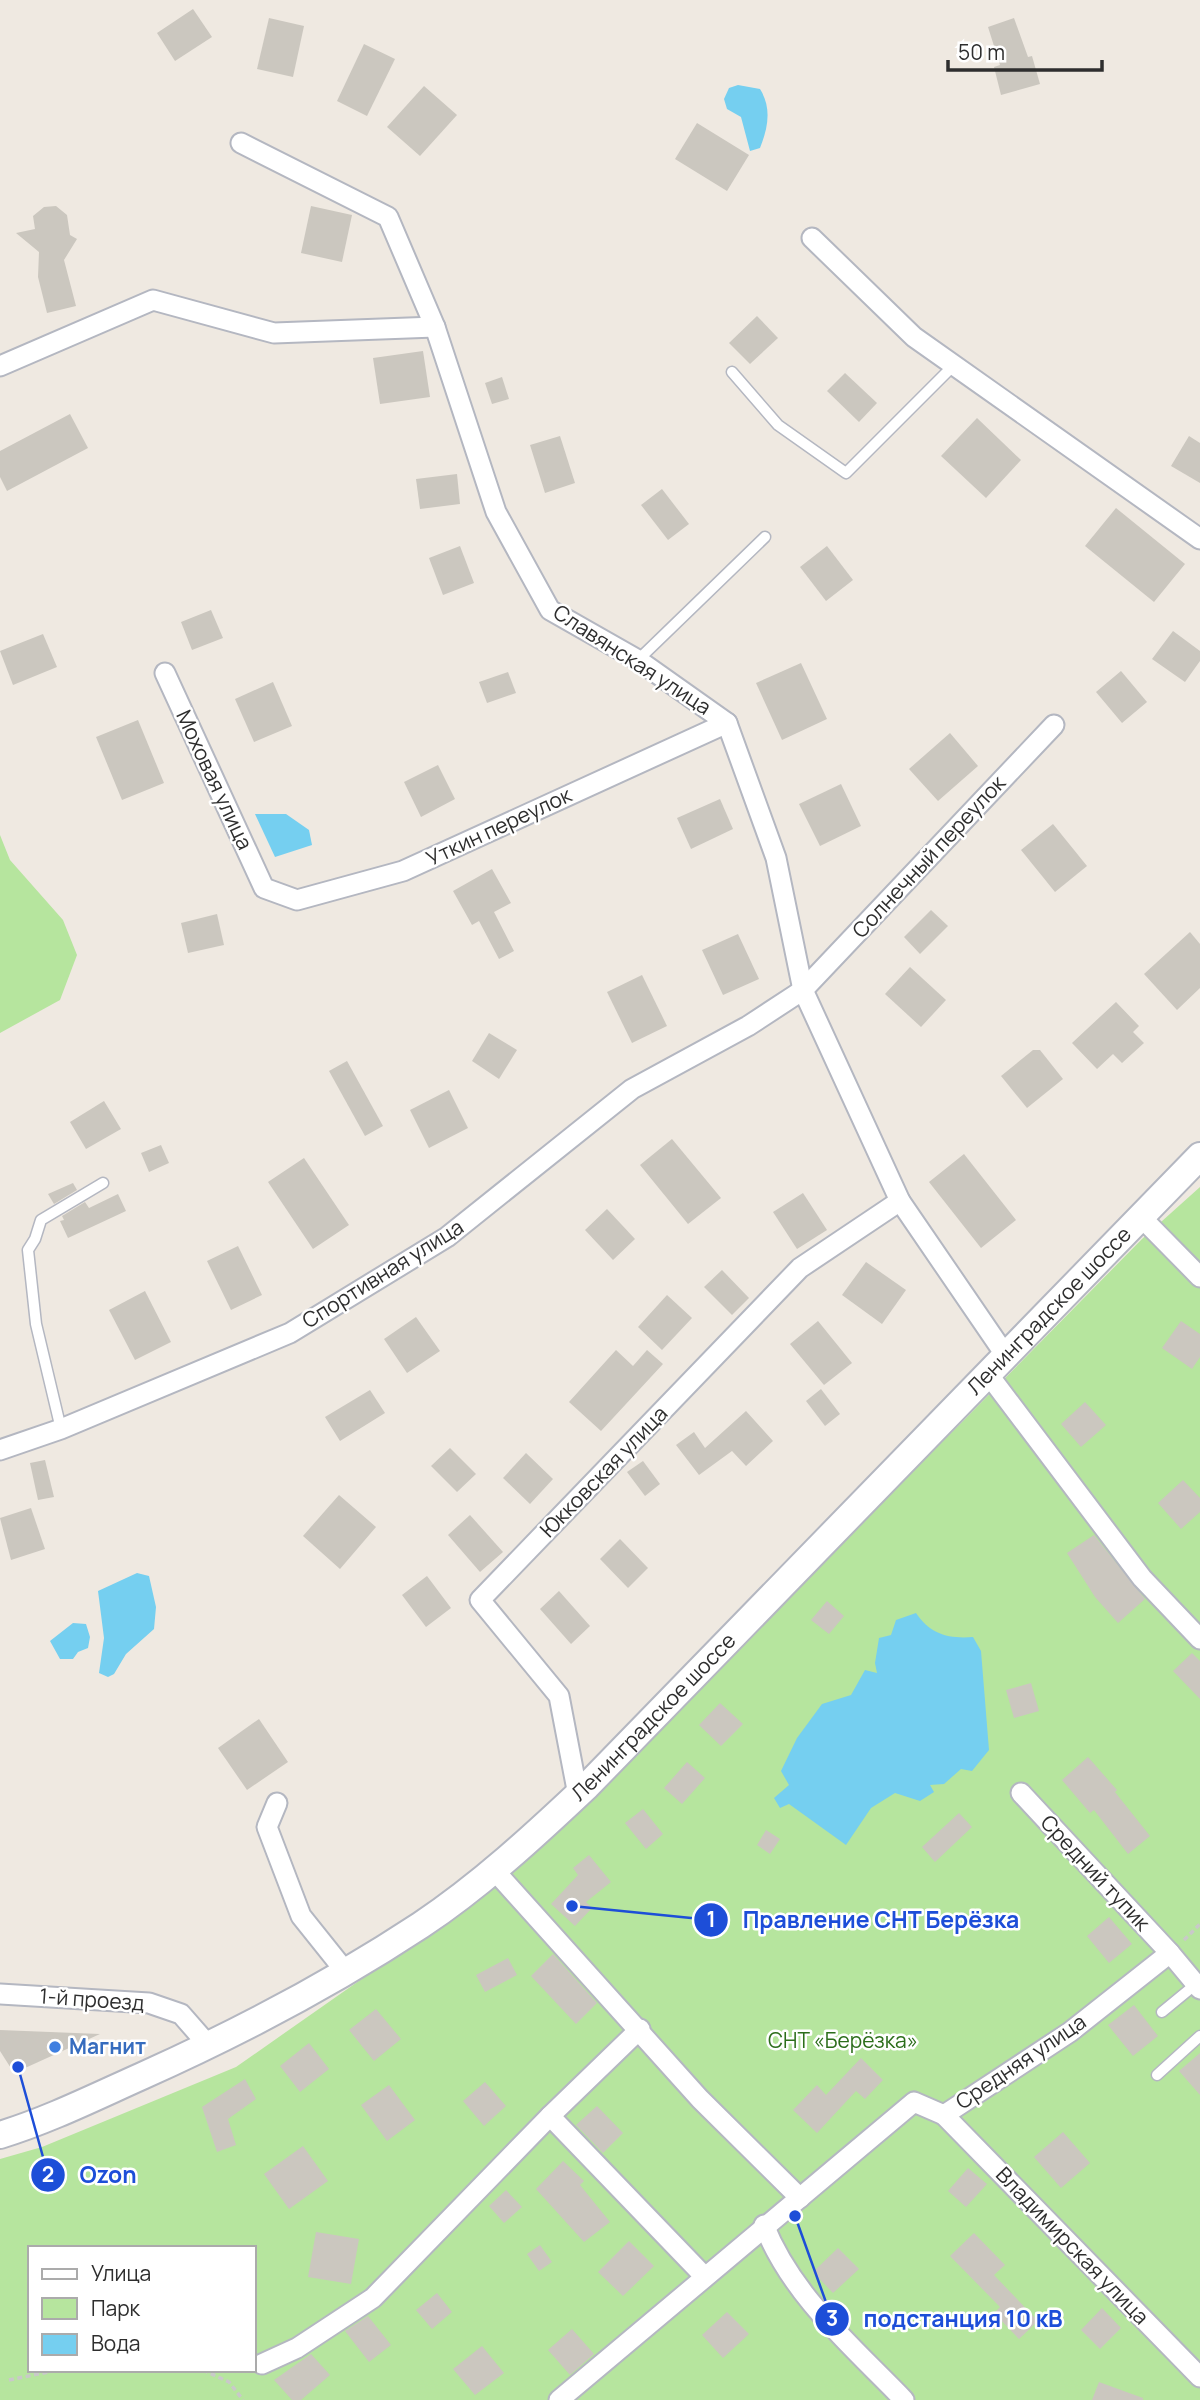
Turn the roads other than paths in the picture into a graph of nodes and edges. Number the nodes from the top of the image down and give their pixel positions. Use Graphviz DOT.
graph roads {
  1 [pos="242,144"];
  2 [pos="812,238"];
  3 [pos="436,327"];
  4 [pos="954,365"];
  5 [pos="0,366"];
  6 [pos="732,372"];
  7 [pos="765,537"];
  8 [pos="1200,538"];
  9 [pos="638,660"];
  10 [pos="165,673"];
  11 [pos="727,723"];
  12 [pos="1054,725"];
  13 [pos="264,888"];
  14 [pos="803,990"];
  15 [pos="1200,1156"];
  16 [pos="103,1183"];
  17 [pos="900,1201"];
  18 [pos="1140,1216"];
  19 [pos="1200,1277"];
  20 [pos="997,1365"];
  21 [pos="61,1429"];
  22 [pos="0,1450"];
  23 [pos="1200,1639"];
  24 [pos="1021,1794"];
  25 [pos="578,1795"];
  26 [pos="277,1803"];
  27 [pos="495,1870"];
  28 [pos="1170,1953"];
  29 [pos="345,1971"];
  30 [pos="1198,1987"];
  31 [pos="0,1994"];
  32 [pos="1162,2012"];
  33 [pos="640,2029"];
  34 [pos="1200,2036"];
  35 [pos="209,2046"];
  36 [pos="1157,2075"];
  37 [pos="944,2115"];
  38 [pos="550,2116"];
  39 [pos="0,2135"];
  40 [pos="800,2198"];
  41 [pos="764,2225"];
  42 [pos="705,2277"];
  43 [pos="262,2364"];
  44 [pos="1200,2377"];
  45 [pos="565,2398"];
  46 [pos="904,2400"];
  1 -- 3 [label="street, Славянская улица"];
  2 -- 4 [label="street"];
  3 -- 5 [label="street"];
  3 -- 9 [label="street, Славянская улица"];
  4 -- 6 [label="lane"];
  4 -- 8 [label="street"];
  7 -- 9 [label="lane"];
  9 -- 11 [label="street, Славянская улица"];
  10 -- 13 [label="street, Моховая улица"];
  11 -- 13 [label="street, Уткин переулок"];
  11 -- 14 [label="street, Славянская улица"];
  12 -- 14 [label="street, Солнечный переулок"];
  14 -- 17 [label="street, Славянская улица"];
  14 -- 21 [label="street, Спортивная улица"];
  15 -- 18 [label="main road, Ленинградское шоссе"];
  16 -- 21 [label="lane"];
  17 -- 20 [label="street, Славянская улица"];
  17 -- 25 [label="street, Юкковская улица"];
  18 -- 19 [label="street"];
  18 -- 20 [label="main road, Ленинградское шоссе"];
  20 -- 23 [label="street, Славянская улица"];
  20 -- 25 [label="main road, Ленинградское шоссе"];
  21 -- 22 [label="street, Спортивная улица"];
  24 -- 28 [label="street, Средний тупик"];
  25 -- 27 [label="main road, Ленинградское шоссе"];
  26 -- 29 [label="street"];
  27 -- 29 [label="main road, Ленинградское шоссе"];
  27 -- 33 [label="street"];
  28 -- 30 [label="street"];
  28 -- 37 [label="street, Средняя улица"];
  29 -- 35 [label="main road, Ленинградское шоссе"];
  30 -- 32 [label="lane"];
  31 -- 35 [label="street, 1-й проезд"];
  33 -- 38 [label="street"];
  33 -- 40 [label="street"];
  34 -- 36 [label="lane"];
  35 -- 39 [label="main road, Ленинградское шоссе"];
  37 -- 40 [label="street, Средняя улица"];
  37 -- 44 [label="street, Владимирская улица"];
  38 -- 42 [label="street"];
  38 -- 43 [label="street"];
  40 -- 41 [label="street"];
  41 -- 42 [label="street"];
  41 -- 46 [label="street"];
  42 -- 45 [label="street"];
}
